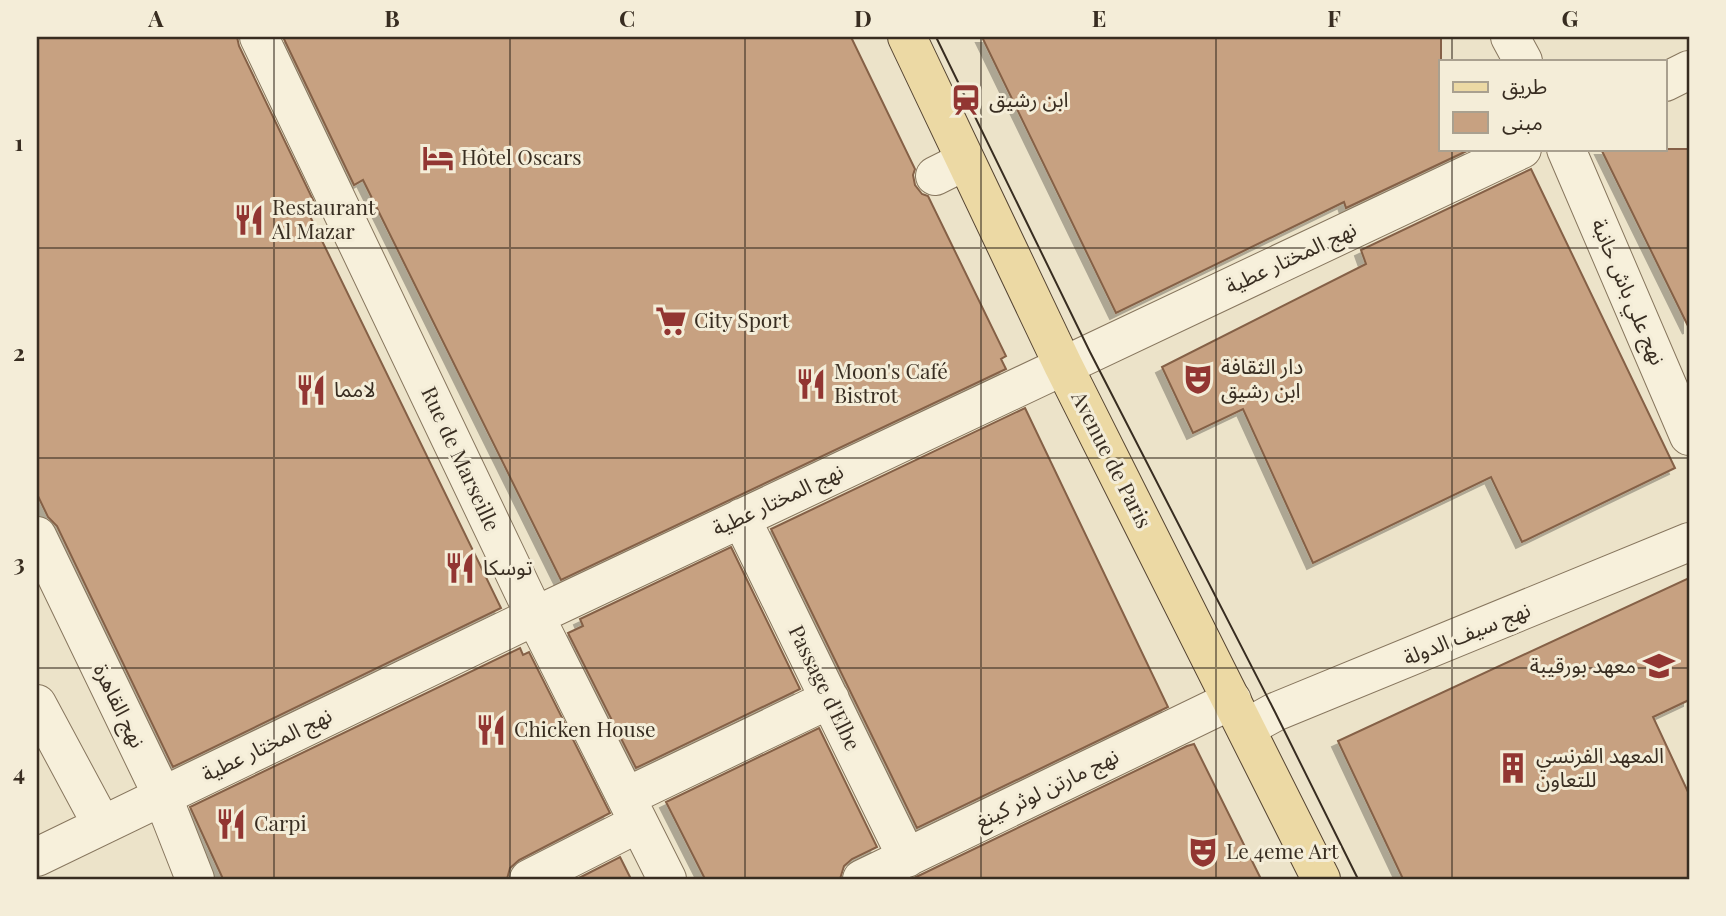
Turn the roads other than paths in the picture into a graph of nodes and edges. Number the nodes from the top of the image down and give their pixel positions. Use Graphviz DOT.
graph roads {
  1 [pos="259,37"];
  2 [pos="907,37"];
  3 [pos="1510,37"];
  4 [pos="1522,60"];
  5 [pos="1689,70"];
  6 [pos="1666,82"];
  7 [pos="1520,150"];
  8 [pos="1566,150"];
  9 [pos="1063,365"];
  10 [pos="1689,436"];
  11 [pos="741,518"];
  12 [pos="37,536"];
  13 [pos="1689,542"];
  14 [pos="535,616"];
  15 [pos="830,699"];
  16 [pos="37,704"];
  17 [pos="1239,714"];
  18 [pos="49,754"];
  19 [pos="162,795"];
  20 [pos="633,811"];
  21 [pos="102,825"];
  22 [pos="37,857"];
  23 [pos="907,858"];
  24 [pos="195,879"];
  25 [pos="529,879"];
  26 [pos="667,879"];
  27 [pos="862,879"];
  28 [pos="1321,879"];
  1 -- 14 [label="street, Rue de Marseille"];
  2 -- 9 [label="main road, Avenue de Paris"];
  3 -- 4 [label="street"];
  5 -- 6 [label="street"];
  7 -- 9 [label="street, نهج المختار عطية"];
  8 -- 10 [label="street, نهج علي باش حانبة"];
  9 -- 11 [label="street, نهج المختار عطية"];
  9 -- 17 [label="main road, Avenue de Paris"];
  11 -- 14 [label="street, نهج المختار عطية"];
  11 -- 15 [label="street, Passage d'Elbe"];
  12 -- 19 [label="street, نهج القاهرة"];
  13 -- 17 [label="street, نهج سيف الدولة"];
  14 -- 19 [label="street, نهج المختار عطية"];
  14 -- 20 [label="street, Rue de Marseille"];
  15 -- 20 [label="street"];
  15 -- 23 [label="street, Passage d'Elbe"];
  16 -- 18 [label="street"];
  17 -- 23 [label="street, نهج مارتن لوثر كينغ"];
  17 -- 28 [label="main road, Avenue de Paris"];
  18 -- 21 [label="street"];
  19 -- 21 [label="street, نهج المختار عطية"];
  19 -- 24 [label="street, نهج القاهرة"];
  20 -- 25 [label="street"];
  20 -- 26 [label="street, Rue de Marseille"];
  21 -- 22 [label="street, نهج المختار عطية"];
  23 -- 27 [label="street, نهج مارتن لوثر كينغ"];
}
